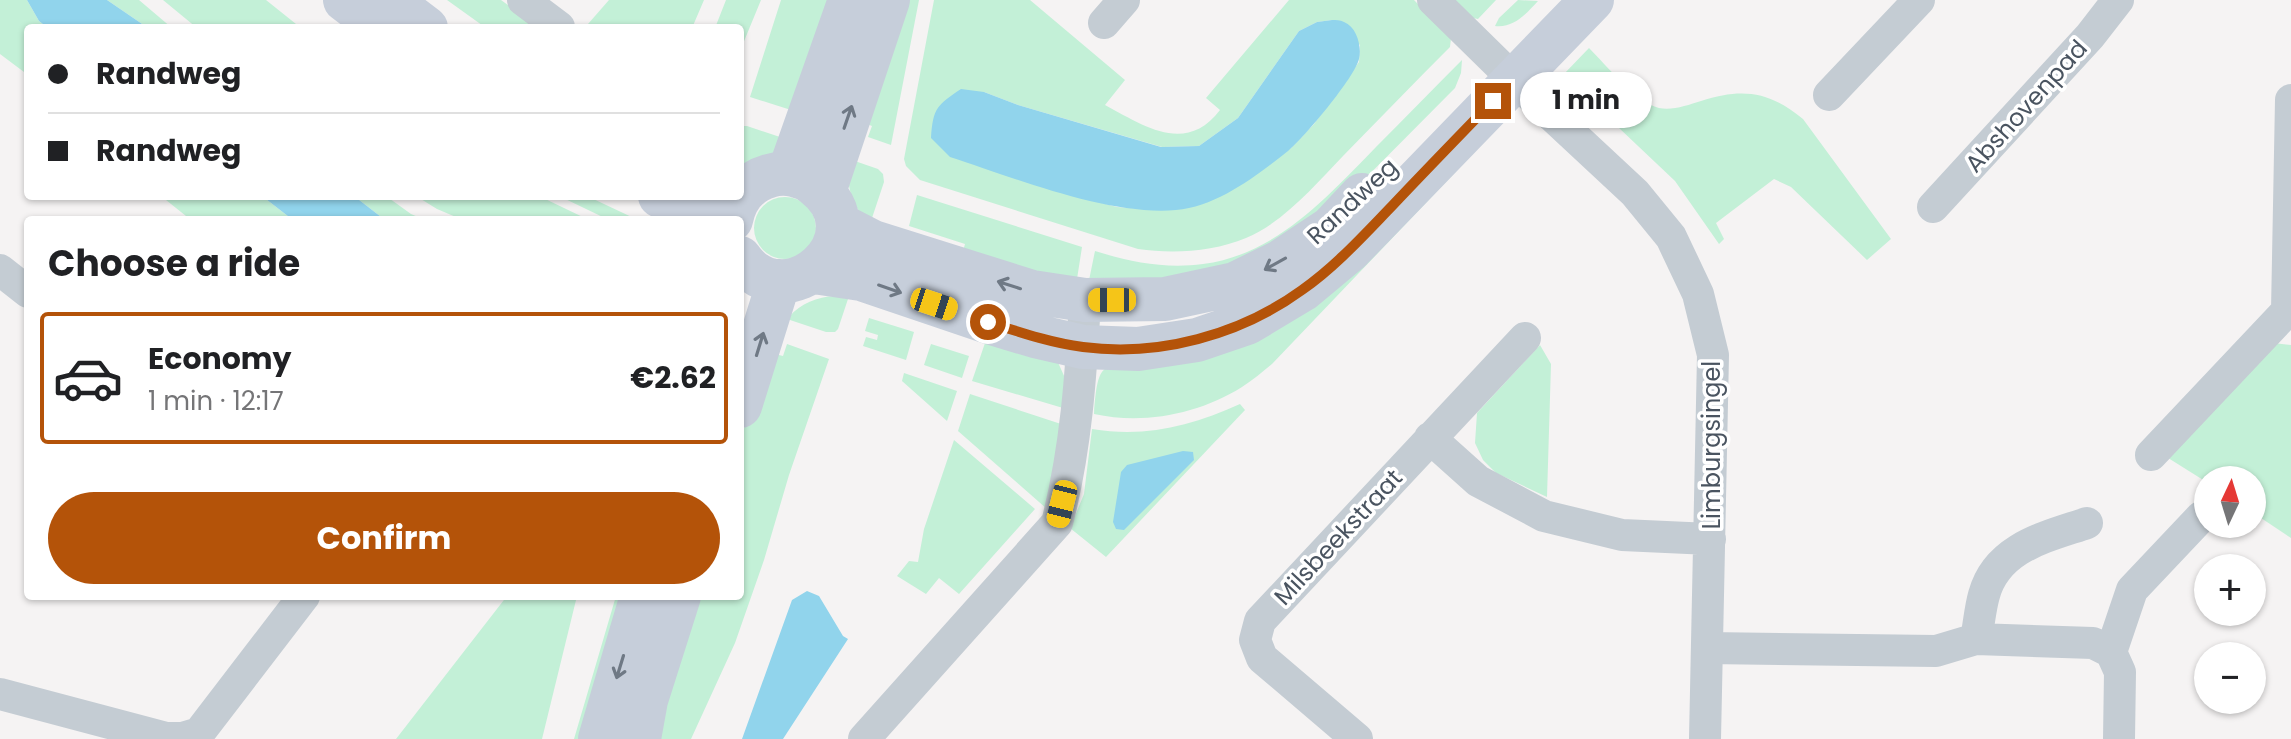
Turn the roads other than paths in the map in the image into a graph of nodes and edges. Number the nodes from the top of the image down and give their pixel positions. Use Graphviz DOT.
graph roads {
  1 [pos="345,0"];
  2 [pos="389,0"];
  3 [pos="523,0"];
  4 [pos="850,0"];
  5 [pos="888,0"];
  6 [pos="1433,0"];
  7 [pos="1555,0"];
  8 [pos="1592,0"];
  9 [pos="1919,0"];
  10 [pos="2116,1"];
  11 [pos="377,24"];
  12 [pos="421,24"];
  13 [pos="555,24"];
  14 [pos="1504,70"];
  15 [pos="1829,95"];
  16 [pos="2291,100"];
  17 [pos="778,197"];
  18 [pos="669,200"];
  19 [pos="1933,207"];
  20 [pos="703,216"];
  21 [pos="0,270"];
  22 [pos="764,270"];
  23 [pos="24,289"];
  24 [pos="1085,300"];
  25 [pos="2289,312"];
  26 [pos="1525,338"];
  27 [pos="1083,347"];
  28 [pos="744,383"];
  29 [pos="1430,438"];
  30 [pos="2151,455"];
  31 [pos="2087,523"];
  32 [pos="2194,524"];
  33 [pos="1710,539"];
  34 [pos="301,600"];
  35 [pos="641,600"];
  36 [pos="678,600"];
  37 [pos="1976,639"];
  38 [pos="1708,648"];
  39 [pos="2111,652"];
  40 [pos="0,694"];
  41 [pos="600,739"];
  42 [pos="639,739"];
  43 [pos="864,739"];
  44 [pos="1357,739"];
  45 [pos="1705,739"];
  46 [pos="2119,739"];
  1 -- 11 [label="street"];
  2 -- 12 [label="street"];
  3 -- 13 [label="street"];
  4 -- 17 [label="street"];
  17 -- 5 [label="street, one-way"];
  6 -- 14 [label="street, Limburgsingel"];
  7 -- 14 [label="street, Randweg"];
  8 -- 14 [label="street, Randweg"];
  9 -- 15 [label="street"];
  10 -- 19 [label="street, Abshovenpad"];
  14 -- 24 [label="street, Randweg, one-way"];
  14 -- 27 [label="street, Randweg"];
  14 -- 33 [label="street, Limburgsingel"];
  16 -- 25 [label="street"];
  17 -- 22 [label="street"];
  24 -- 17 [label="street, Randweg, one-way"];
  18 -- 20 [label="street"];
  21 -- 23 [label="street"];
  22 -- 27 [label="street, Randweg, one-way"];
  28 -- 22 [label="street, one-way"];
  24 -- 27 [label="street"];
  25 -- 30 [label="street"];
  26 -- 29 [label="street, Milsbeekstraat"];
  27 -- 43 [label="street"];
  29 -- 33 [label="street"];
  29 -- 44 [label="street, Milsbeekstraat"];
  31 -- 37 [label="street"];
  32 -- 39 [label="street"];
  33 -- 38 [label="street, Limburgsingel"];
  34 -- 40 [label="street"];
  35 -- 41 [label="street, one-way"];
  36 -- 42 [label="street"];
  37 -- 38 [label="street"];
  37 -- 39 [label="street"];
  38 -- 45 [label="street, Limburgsingel"];
  39 -- 46 [label="street"];
}
